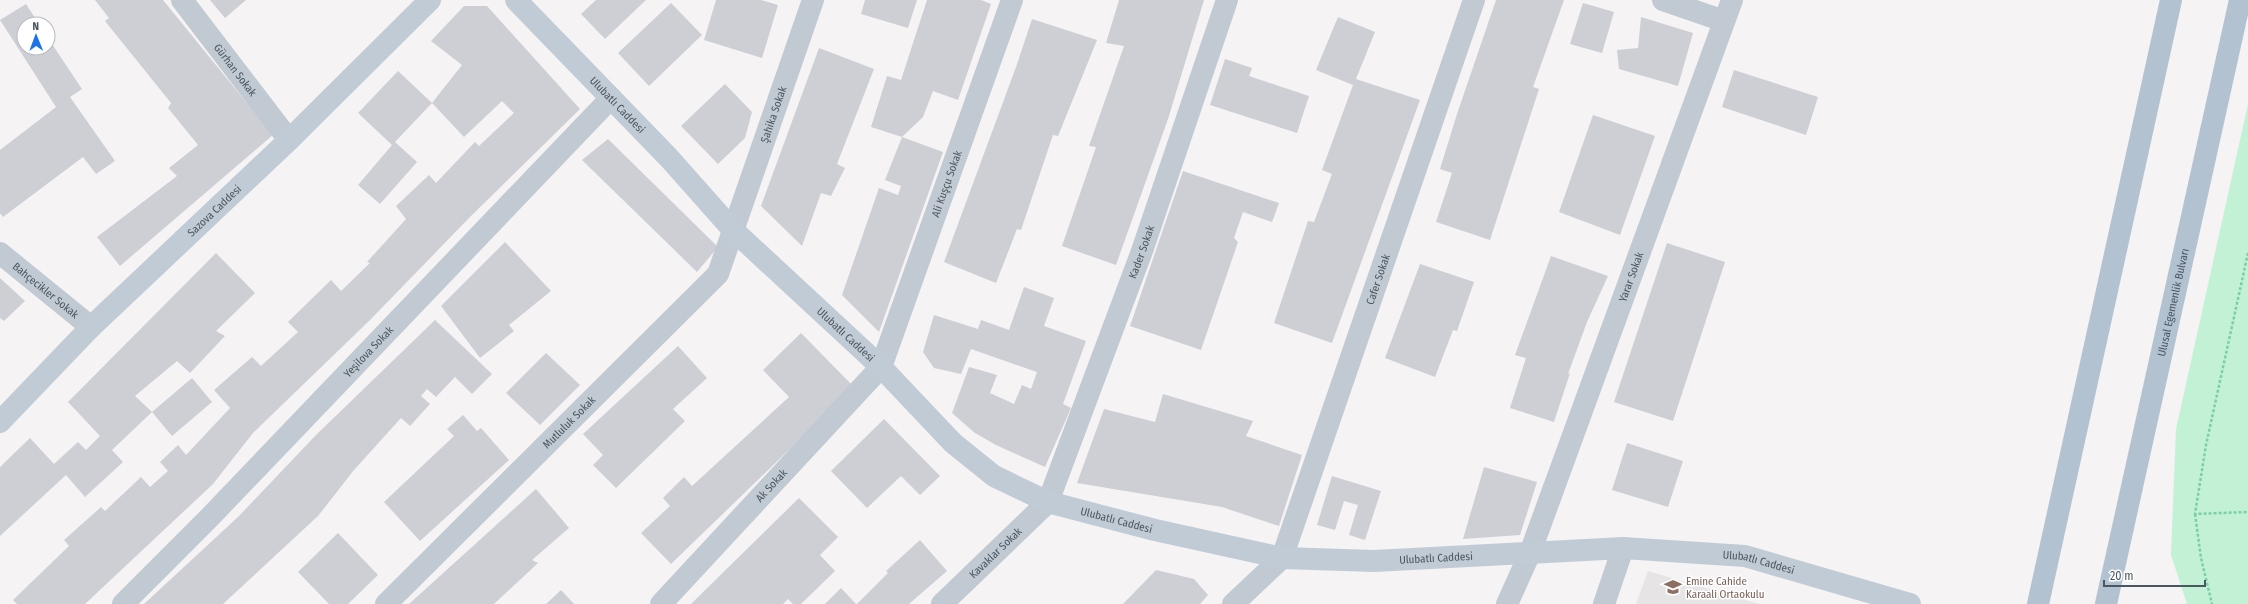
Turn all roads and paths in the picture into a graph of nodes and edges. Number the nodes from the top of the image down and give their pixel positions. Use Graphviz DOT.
graph roads {
  1 [pos="182,0"];
  2 [pos="430,0"];
  3 [pos="516,0"];
  4 [pos="813,0"];
  5 [pos="1012,0"];
  6 [pos="1227,0"];
  7 [pos="1474,0"];
  8 [pos="1663,0"];
  9 [pos="1732,0"];
  10 [pos="2171,0"];
  11 [pos="2240,0"];
  12 [pos="1724,21"];
  13 [pos="611,98"];
  14 [pos="289,140"];
  15 [pos="732,229"];
  16 [pos="0,253"];
  17 [pos="2248,253"];
  18 [pos="91,327"];
  19 [pos="881,367"];
  20 [pos="0,422"];
  21 [pos="1048,502"];
  22 [pos="2248,512"];
  23 [pos="2195,514"];
  24 [pos="1623,548"];
  25 [pos="1530,553"];
  26 [pos="1282,558"];
  27 [pos="123,604"];
  28 [pos="386,604"];
  29 [pos="662,604"];
  30 [pos="942,604"];
  31 [pos="1233,604"];
  32 [pos="1507,604"];
  33 [pos="1604,604"];
  34 [pos="1910,604"];
  35 [pos="2038,604"];
  36 [pos="2106,604"];
  37 [pos="2212,604"];
  1 -- 14 [label="street, Gürhan Sokak"];
  2 -- 14 [label="street, Sazova Caddesi"];
  3 -- 13 [label="street, Ulubatlı Caddesi"];
  4 -- 15 [label="street, Şahika Sokak"];
  5 -- 19 [label="street, Ali Kuşçu Sokak"];
  6 -- 21 [label="street, Kader Sokak"];
  7 -- 26 [label="street, Cafer Sokak"];
  8 -- 12 [label="street"];
  9 -- 12 [label="street, Yarar Sokak"];
  10 -- 35 [label="main road"];
  11 -- 36 [label="main road, Ulusal Egemenlik Bulvarı"];
  12 -- 25 [label="street, Yarar Sokak"];
  13 -- 15 [label="street, Ulubatlı Caddesi"];
  13 -- 27 [label="street, Yeşilova Sokak"];
  14 -- 18 [label="street, Sazova Caddesi"];
  15 -- 19 [label="street, Ulubatlı Caddesi"];
  15 -- 28 [label="street, Mutluluk Sokak"];
  16 -- 18 [label="street, Bahçecikler Sokak"];
  17 -- 23 [label="path"];
  18 -- 20 [label="street, Sazova Caddesi"];
  19 -- 21 [label="street, Ulubatlı Caddesi"];
  19 -- 29 [label="street, Ak Sokak"];
  21 -- 26 [label="street, Ulubatlı Caddesi"];
  21 -- 30 [label="street, Kavaklar Sokak"];
  22 -- 23 [label="path"];
  23 -- 37 [label="path"];
  24 -- 25 [label="street, Ulubatlı Caddesi"];
  24 -- 33 [label="street"];
  24 -- 34 [label="street, Ulubatlı Caddesi"];
  25 -- 26 [label="street, Ulubatlı Caddesi"];
  25 -- 32 [label="street, Yarar Sokak"];
  26 -- 31 [label="street"];
}
